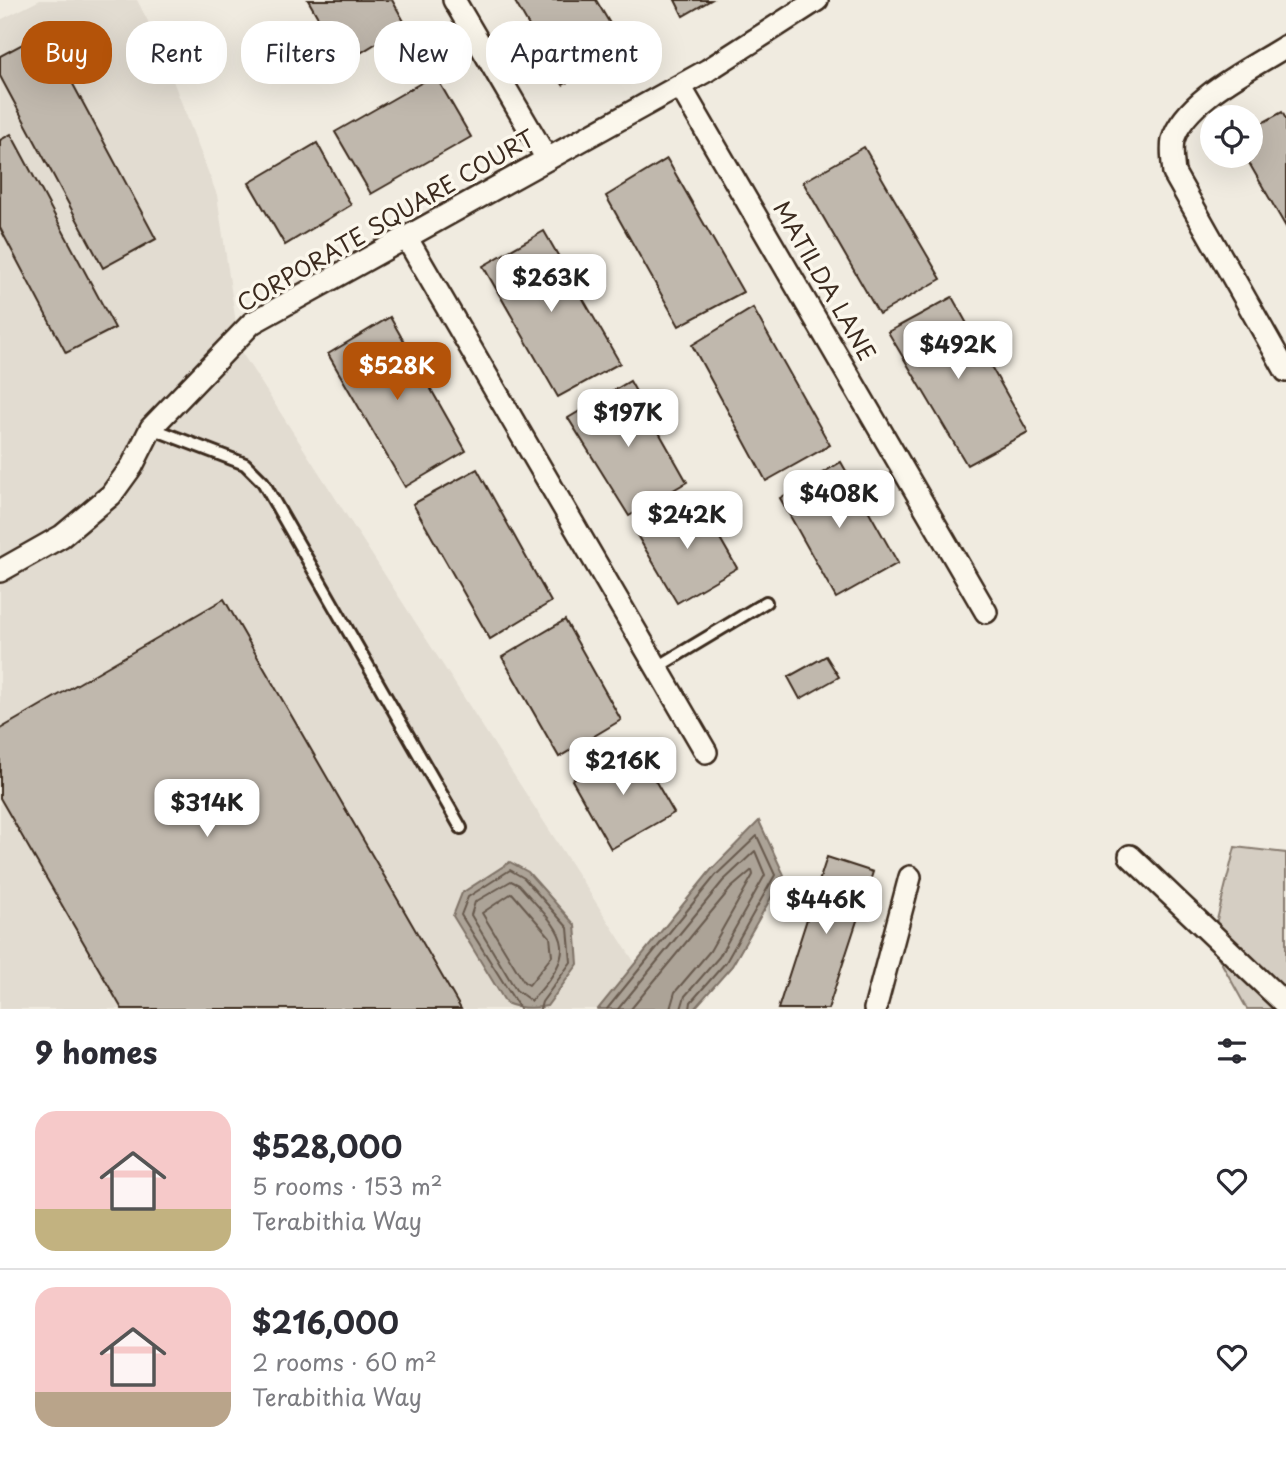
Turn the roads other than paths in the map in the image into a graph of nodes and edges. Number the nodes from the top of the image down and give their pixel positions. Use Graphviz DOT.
graph roads {
  1 [pos="454,0"];
  2 [pos="817,0"];
  3 [pos="1286,46"];
  4 [pos="680,86"];
  5 [pos="547,159"];
  6 [pos="406,237"];
  7 [pos="1286,371"];
  8 [pos="151,428"];
  9 [pos="0,571"];
  10 [pos="766,602"];
  11 [pos="986,612"];
  12 [pos="656,668"];
  13 [pos="706,752"];
  14 [pos="461,828"];
  15 [pos="1130,856"];
  16 [pos="910,877"];
  17 [pos="1286,1004"];
  18 [pos="875,1009"];
  1 -- 5 [label="street"];
  2 -- 4 [label="street, CORPORATE SQUARE COURT"];
  3 -- 7 [label="street"];
  4 -- 5 [label="street, CORPORATE SQUARE COURT"];
  4 -- 11 [label="street, MATILDA LANE"];
  5 -- 6 [label="street, CORPORATE SQUARE COURT"];
  6 -- 8 [label="street, CORPORATE SQUARE COURT"];
  6 -- 12 [label="street"];
  8 -- 9 [label="street, CORPORATE SQUARE COURT"];
  8 -- 14 [label="lane"];
  10 -- 12 [label="lane"];
  12 -- 13 [label="street"];
  15 -- 17 [label="street"];
  16 -- 18 [label="street"];
}
